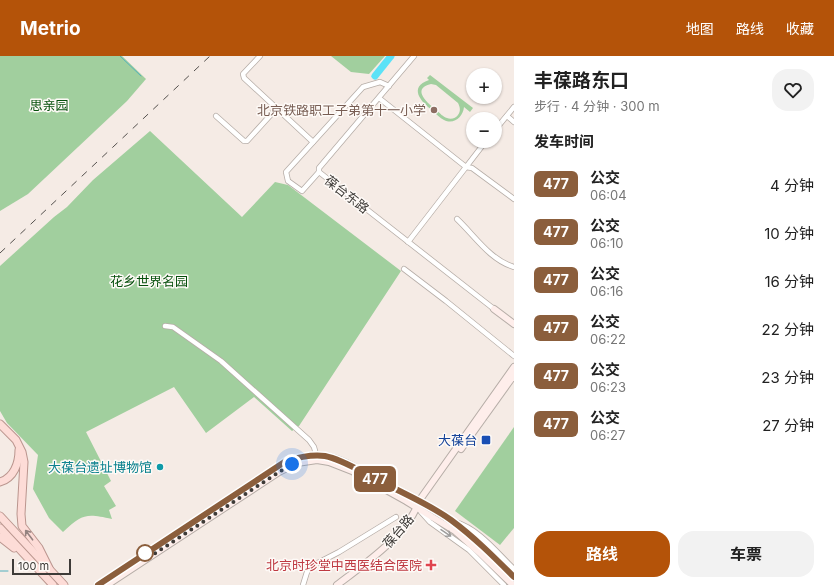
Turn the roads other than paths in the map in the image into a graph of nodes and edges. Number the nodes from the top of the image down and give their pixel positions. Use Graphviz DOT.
graph roads {
  1 [pos="260,56"];
  2 [pos="414,56"];
  3 [pos="389,86"];
  4 [pos="379,98"];
  5 [pos="514,107"];
  6 [pos="276,109"];
  7 [pos="216,116"];
  8 [pos="507,116"];
  9 [pos="502,122"];
  10 [pos="514,122"];
  11 [pos="313,142"];
  12 [pos="481,148"];
  13 [pos="466,167"];
  14 [pos="318,172"];
  15 [pos="514,199"];
  16 [pos="457,220"];
  17 [pos="408,242"];
  18 [pos="514,267"];
  19 [pos="404,269"];
  20 [pos="494,309"];
  21 [pos="514,324"];
  22 [pos="165,326"];
  23 [pos="514,356"];
  24 [pos="514,366"];
  25 [pos="514,375"];
  26 [pos="0,424"];
  27 [pos="16,440"];
  28 [pos="317,457"];
  29 [pos="0,482"];
  30 [pos="419,504"];
  31 [pos="0,516"];
  32 [pos="396,517"];
  33 [pos="452,521"];
  34 [pos="0,528"];
  35 [pos="0,537"];
  36 [pos="30,560"];
  37 [pos="49,568"];
  38 [pos="514,569"];
  39 [pos="514,578"];
  40 [pos="53,585"];
  41 [pos="64,585"];
  42 [pos="98,585"];
  43 [pos="107,585"];
  44 [pos="303,585"];
  45 [pos="337,585"];
  46 [pos="504,585"];
  47 [pos="513,585"];
  1 -- 6 [label="street"];
  2 -- 3 [label="street, 葆台东路"];
  3 -- 4 [label="street, 葆台东路"];
  3 -- 11 [label="street"];
  4 -- 13 [label="street"];
  4 -- 14 [label="street, 葆台东路"];
  5 -- 8 [label="street"];
  6 -- 7 [label="street"];
  6 -- 11 [label="street"];
  8 -- 9 [label="street"];
  8 -- 10 [label="street"];
  11 -- 14 [label="street"];
  12 -- 13 [label="street"];
  13 -- 15 [label="street"];
  13 -- 17 [label="street"];
  14 -- 17 [label="street, 葆台东路"];
  16 -- 18 [label="street"];
  17 -- 20 [label="street, 葆台东路"];
  19 -- 23 [label="street"];
  20 -- 21 [label="main road"];
  22 -- 28 [label="street"];
  24 -- 30 [label="main road, 葆台路"];
  25 -- 30 [label="main road, 葆台路"];
  26 -- 27 [label="main road"];
  27 -- 29 [label="main road"];
  37 -- 27 [label="main road, one-way"];
  28 -- 30 [label="main road"];
  28 -- 42 [label="main road"];
  28 -- 43 [label="main road"];
  30 -- 33 [label="main road"];
  30 -- 45 [label="main road, 葆台路"];
  30 -- 46 [label="street, one-way"];
  30 -- 47 [label="main road"];
  31 -- 37 [label="main road"];
  32 -- 44 [label="street"];
  33 -- 38 [label="street"];
  33 -- 39 [label="main road"];
  34 -- 36 [label="main road"];
  35 -- 36 [label="main road"];
  36 -- 40 [label="main road"];
  37 -- 41 [label="main road"];
}
